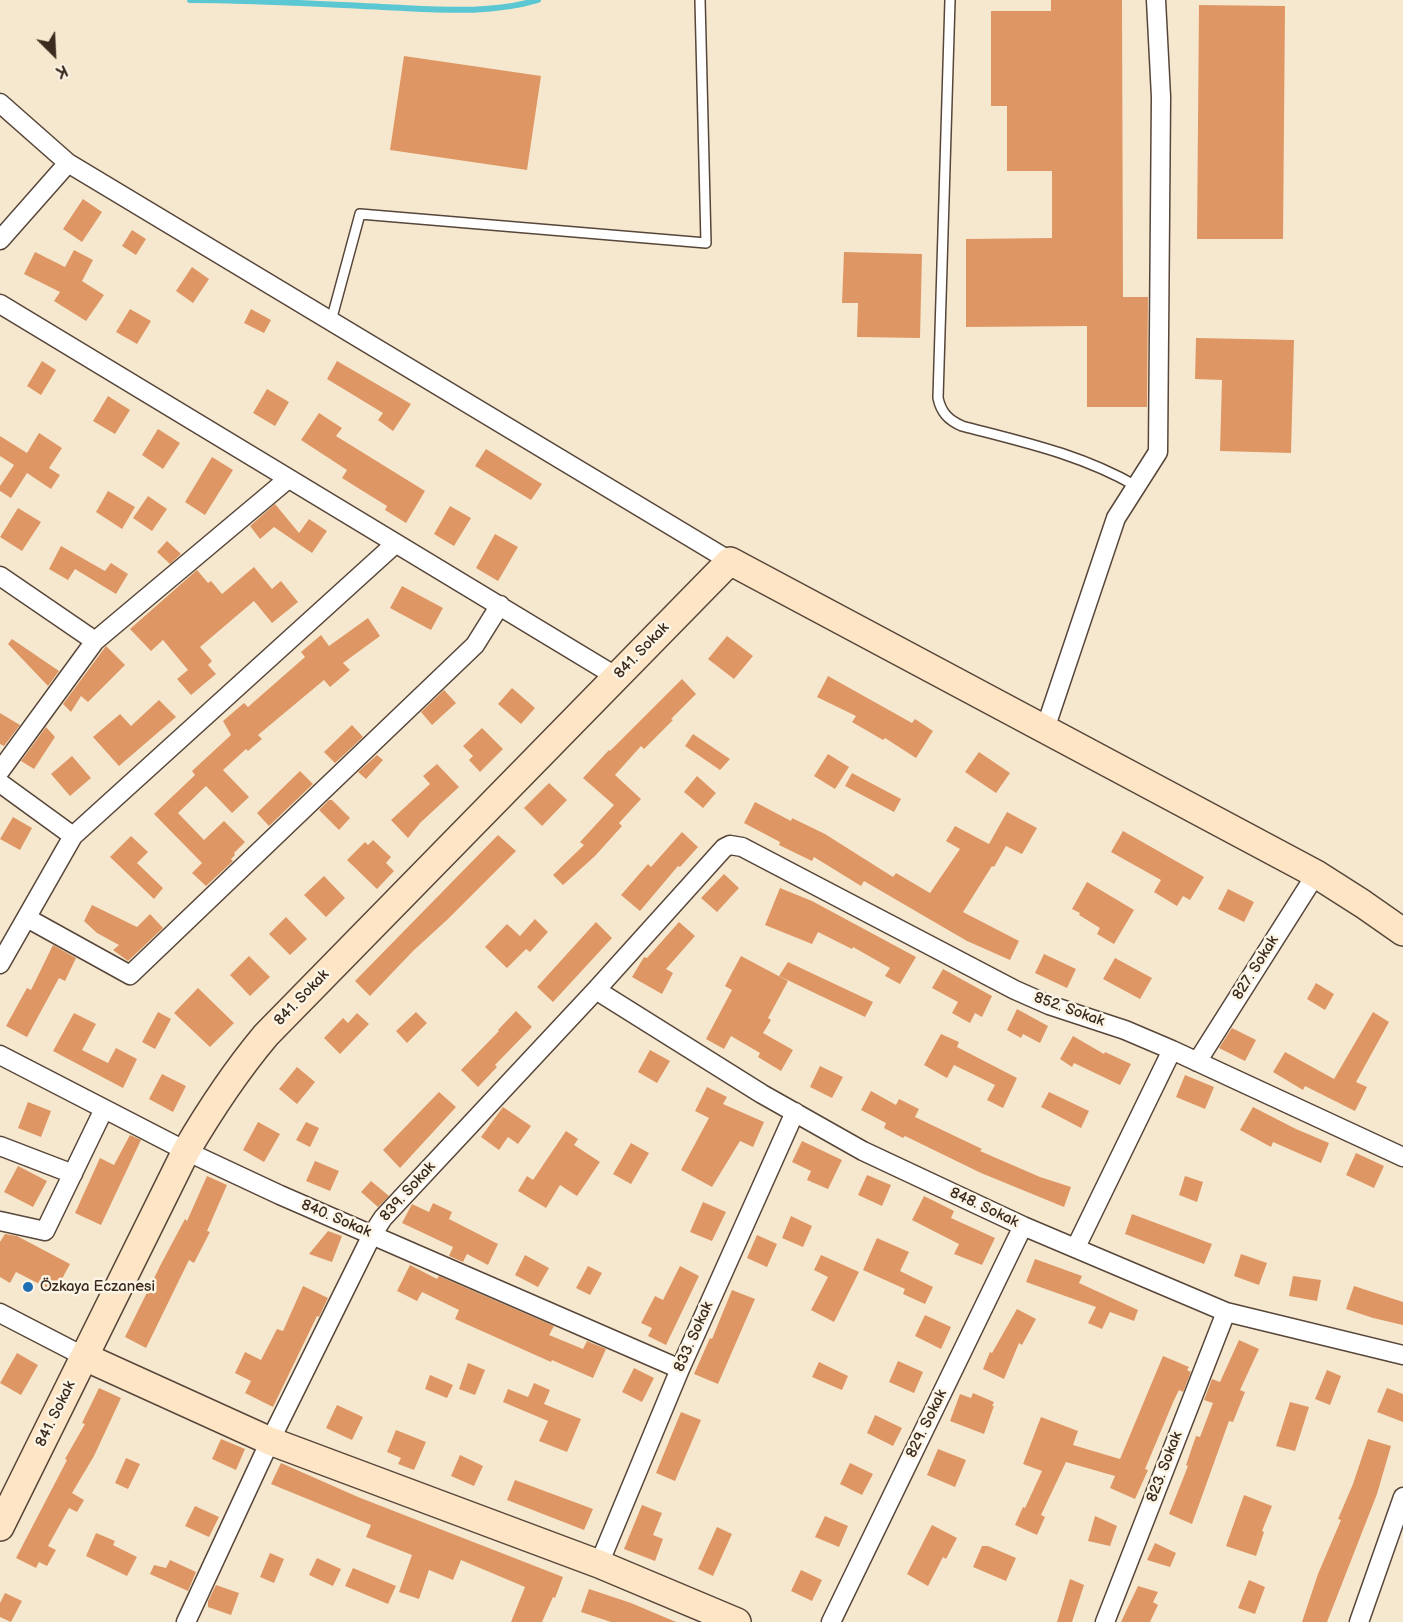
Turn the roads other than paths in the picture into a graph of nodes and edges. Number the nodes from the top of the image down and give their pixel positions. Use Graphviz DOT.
graph roads {
  1 [pos="700,0"];
  2 [pos="950,0"];
  3 [pos="1156,0"];
  4 [pos="0,103"];
  5 [pos="68,163"];
  6 [pos="0,240"];
  7 [pos="0,304"];
  8 [pos="330,321"];
  9 [pos="288,479"];
  10 [pos="1136,486"];
  11 [pos="395,544"];
  12 [pos="730,561"];
  13 [pos="0,576"];
  14 [pos="500,604"];
  15 [pos="95,641"];
  16 [pos="617,676"];
  17 [pos="1045,729"];
  18 [pos="0,771"];
  19 [pos="0,783"];
  20 [pos="73,836"];
  21 [pos="742,847"];
  22 [pos="1316,874"];
  23 [pos="27,918"];
  24 [pos="1403,932"];
  25 [pos="0,964"];
  26 [pos="596,990"];
  27 [pos="1172,1050"];
  28 [pos="0,1055"];
  29 [pos="1197,1062"];
  30 [pos="104,1109"];
  31 [pos="795,1113"];
  32 [pos="0,1146"];
  33 [pos="186,1151"];
  34 [pos="1403,1157"];
  35 [pos="73,1174"];
  36 [pos="0,1221"];
  37 [pos="1023,1226"];
  38 [pos="372,1234"];
  39 [pos="1076,1247"];
  40 [pos="1226,1311"];
  41 [pos="0,1313"];
  42 [pos="1403,1355"];
  43 [pos="85,1357"];
  44 [pos="680,1369"];
  45 [pos="270,1441"];
  46 [pos="1403,1497"];
  47 [pos="0,1527"];
  48 [pos="599,1564"];
  49 [pos="186,1622"];
  50 [pos="737,1622"];
  51 [pos="831,1622"];
  52 [pos="1104,1622"];
  53 [pos="1359,1622"];
  1 -- 8 [label="lane"];
  2 -- 10 [label="lane"];
  3 -- 10 [label="street"];
  4 -- 5 [label="street"];
  5 -- 6 [label="street"];
  5 -- 8 [label="street"];
  7 -- 9 [label="street"];
  8 -- 12 [label="street"];
  9 -- 11 [label="street"];
  9 -- 15 [label="street"];
  10 -- 17 [label="street"];
  11 -- 14 [label="street"];
  11 -- 20 [label="street"];
  12 -- 16 [label="street, 841. Sokak"];
  12 -- 17 [label="street"];
  13 -- 15 [label="street"];
  14 -- 16 [label="street"];
  14 -- 23 [label="street"];
  15 -- 18 [label="street"];
  16 -- 33 [label="street, 841. Sokak"];
  17 -- 22 [label="street"];
  19 -- 20 [label="street"];
  20 -- 23 [label="street"];
  21 -- 26 [label="street, 839. Sokak"];
  21 -- 27 [label="street, 852. Sokak"];
  22 -- 24 [label="street"];
  22 -- 29 [label="street, 827. Sokak"];
  23 -- 25 [label="street"];
  26 -- 31 [label="street, 848. Sokak"];
  26 -- 38 [label="street, 839. Sokak"];
  27 -- 29 [label="street, 852. Sokak"];
  27 -- 39 [label="street"];
  28 -- 30 [label="street, 840. Sokak"];
  29 -- 34 [label="street, 852. Sokak"];
  30 -- 33 [label="street, 840. Sokak"];
  30 -- 35 [label="street"];
  31 -- 37 [label="street, 848. Sokak"];
  31 -- 44 [label="street, 833. Sokak"];
  32 -- 35 [label="street"];
  33 -- 38 [label="street, 840. Sokak"];
  33 -- 43 [label="street, 841. Sokak"];
  35 -- 36 [label="street"];
  37 -- 39 [label="street, 848. Sokak"];
  37 -- 51 [label="street, 829. Sokak"];
  38 -- 44 [label="street, 840. Sokak"];
  38 -- 45 [label="street, 839. Sokak"];
  39 -- 40 [label="street, 848. Sokak"];
  40 -- 42 [label="street, 848. Sokak"];
  40 -- 52 [label="street, 823. Sokak"];
  41 -- 43 [label="street"];
  43 -- 45 [label="street"];
  43 -- 47 [label="street, 841. Sokak"];
  44 -- 48 [label="street, 833. Sokak"];
  45 -- 48 [label="street"];
  45 -- 49 [label="street, 839. Sokak"];
  46 -- 53 [label="street"];
  48 -- 50 [label="street"];
}
